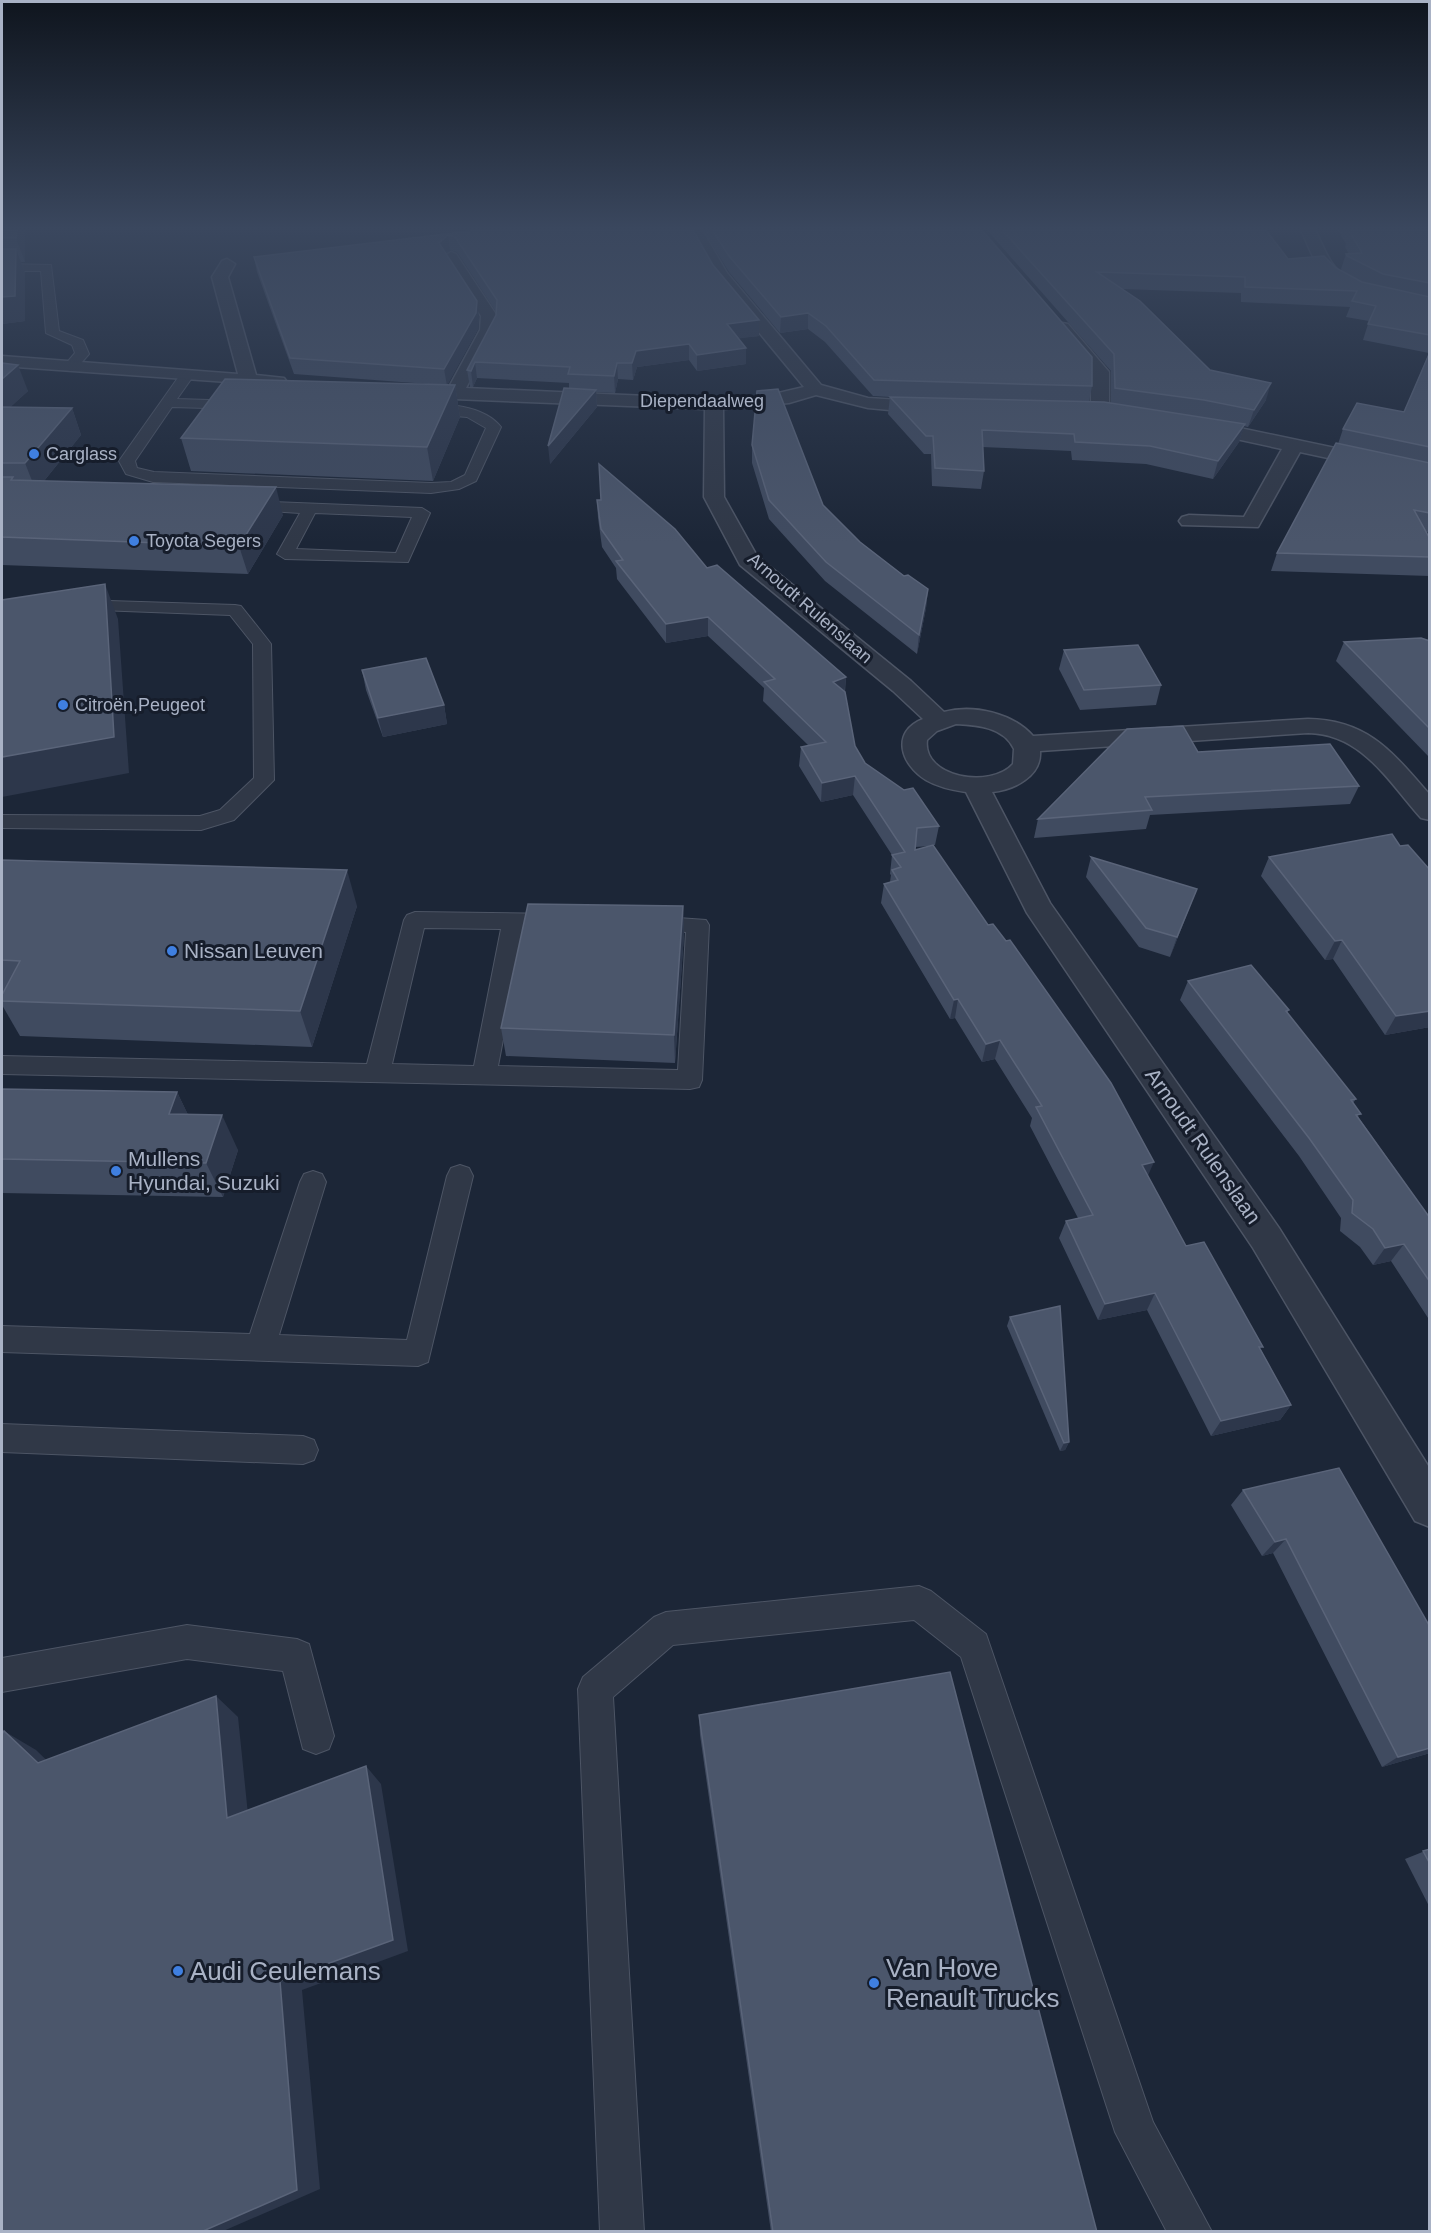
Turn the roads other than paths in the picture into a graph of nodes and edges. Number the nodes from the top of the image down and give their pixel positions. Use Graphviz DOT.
graph roads {
  1 [pos="56,334"];
  2 [pos="236,334"];
  3 [pos="486,334"];
  4 [pos="769,334"];
  5 [pos="1067,334"];
  6 [pos="2,361"];
  7 [pos="70,367"];
  8 [pos="187,375"];
  9 [pos="249,380"];
  10 [pos="297,383"];
  11 [pos="814,389"];
  12 [pos="399,390"];
  13 [pos="454,394"];
  14 [pos="168,403"];
  15 [pos="714,404"];
  16 [pos="259,405"];
  17 [pos="957,408"];
  18 [pos="407,410"];
  19 [pos="1076,411"];
  20 [pos="1100,411"];
  21 [pos="1122,414"];
  22 [pos="1177,422"];
  23 [pos="1294,445"];
  24 [pos="1430,474"];
  25 [pos="227,506"];
  26 [pos="310,509"];
  27 [pos="1189,521"];
  28 [pos="66,610"];
  29 [pos="938,720"];
  30 [pos="1026,744"];
  31 [pos="976,786"];
  32 [pos="1430,812"];
  33 [pos="2,822"];
  34 [pos="514,921"];
  35 [pos="581,923"];
  36 [pos="627,924"];
  37 [pos="2,1065"];
  38 [pos="377,1073"];
  39 [pos="484,1076"];
  40 [pos="460,1176"];
  41 [pos="313,1182"];
  42 [pos="2,1339"];
  43 [pos="260,1348"];
  44 [pos="2,1438"];
  45 [pos="303,1450"];
  46 [pos="1430,1507"];
  47 [pos="2,1675"];
  48 [pos="316,1736"];
  49 [pos="622,2232"];
  50 [pos="1191,2232"];
  1 -- 7 [label="lane"];
  2 -- 9 [label="street"];
  3 -- 13 [label="street"];
  4 -- 11 [label="street"];
  5 -- 20 [label="street"];
  6 -- 7 [label="street"];
  7 -- 8 [label="street"];
  8 -- 9 [label="street"];
  8 -- 14 [label="lane"];
  9 -- 10 [label="street"];
  11 -- 15 [label="street, Diependaalweg"];
  11 -- 17 [label="street"];
  12 -- 13 [label="street, Diependaalweg"];
  13 -- 15 [label="street, Diependaalweg"];
  14 -- 16 [label="lane"];
  14 -- 18 [label="lane"];
  15 -- 29 [label="street, Arnoudt Rulenslaan"];
  19 -- 20 [label="street"];
  20 -- 21 [label="street"];
  22 -- 23 [label="street"];
  23 -- 24 [label="street"];
  23 -- 27 [label="street"];
  25 -- 26 [label="lane"];
  26 -- 26 [label="lane"];
  28 -- 33 [label="lane"];
  29 -- 30 [label="street"];
  29 -- 31 [label="street"];
  30 -- 31 [label="street"];
  30 -- 32 [label="street"];
  31 -- 46 [label="street, Arnoudt Rulenslaan"];
  34 -- 35 [label="lane"];
  34 -- 38 [label="lane"];
  34 -- 39 [label="lane"];
  36 -- 39 [label="lane"];
  37 -- 38 [label="lane"];
  38 -- 39 [label="lane"];
  40 -- 43 [label="lane"];
  41 -- 43 [label="lane"];
  42 -- 43 [label="lane"];
  44 -- 45 [label="lane"];
  47 -- 48 [label="lane"];
  49 -- 50 [label="lane"];
}
